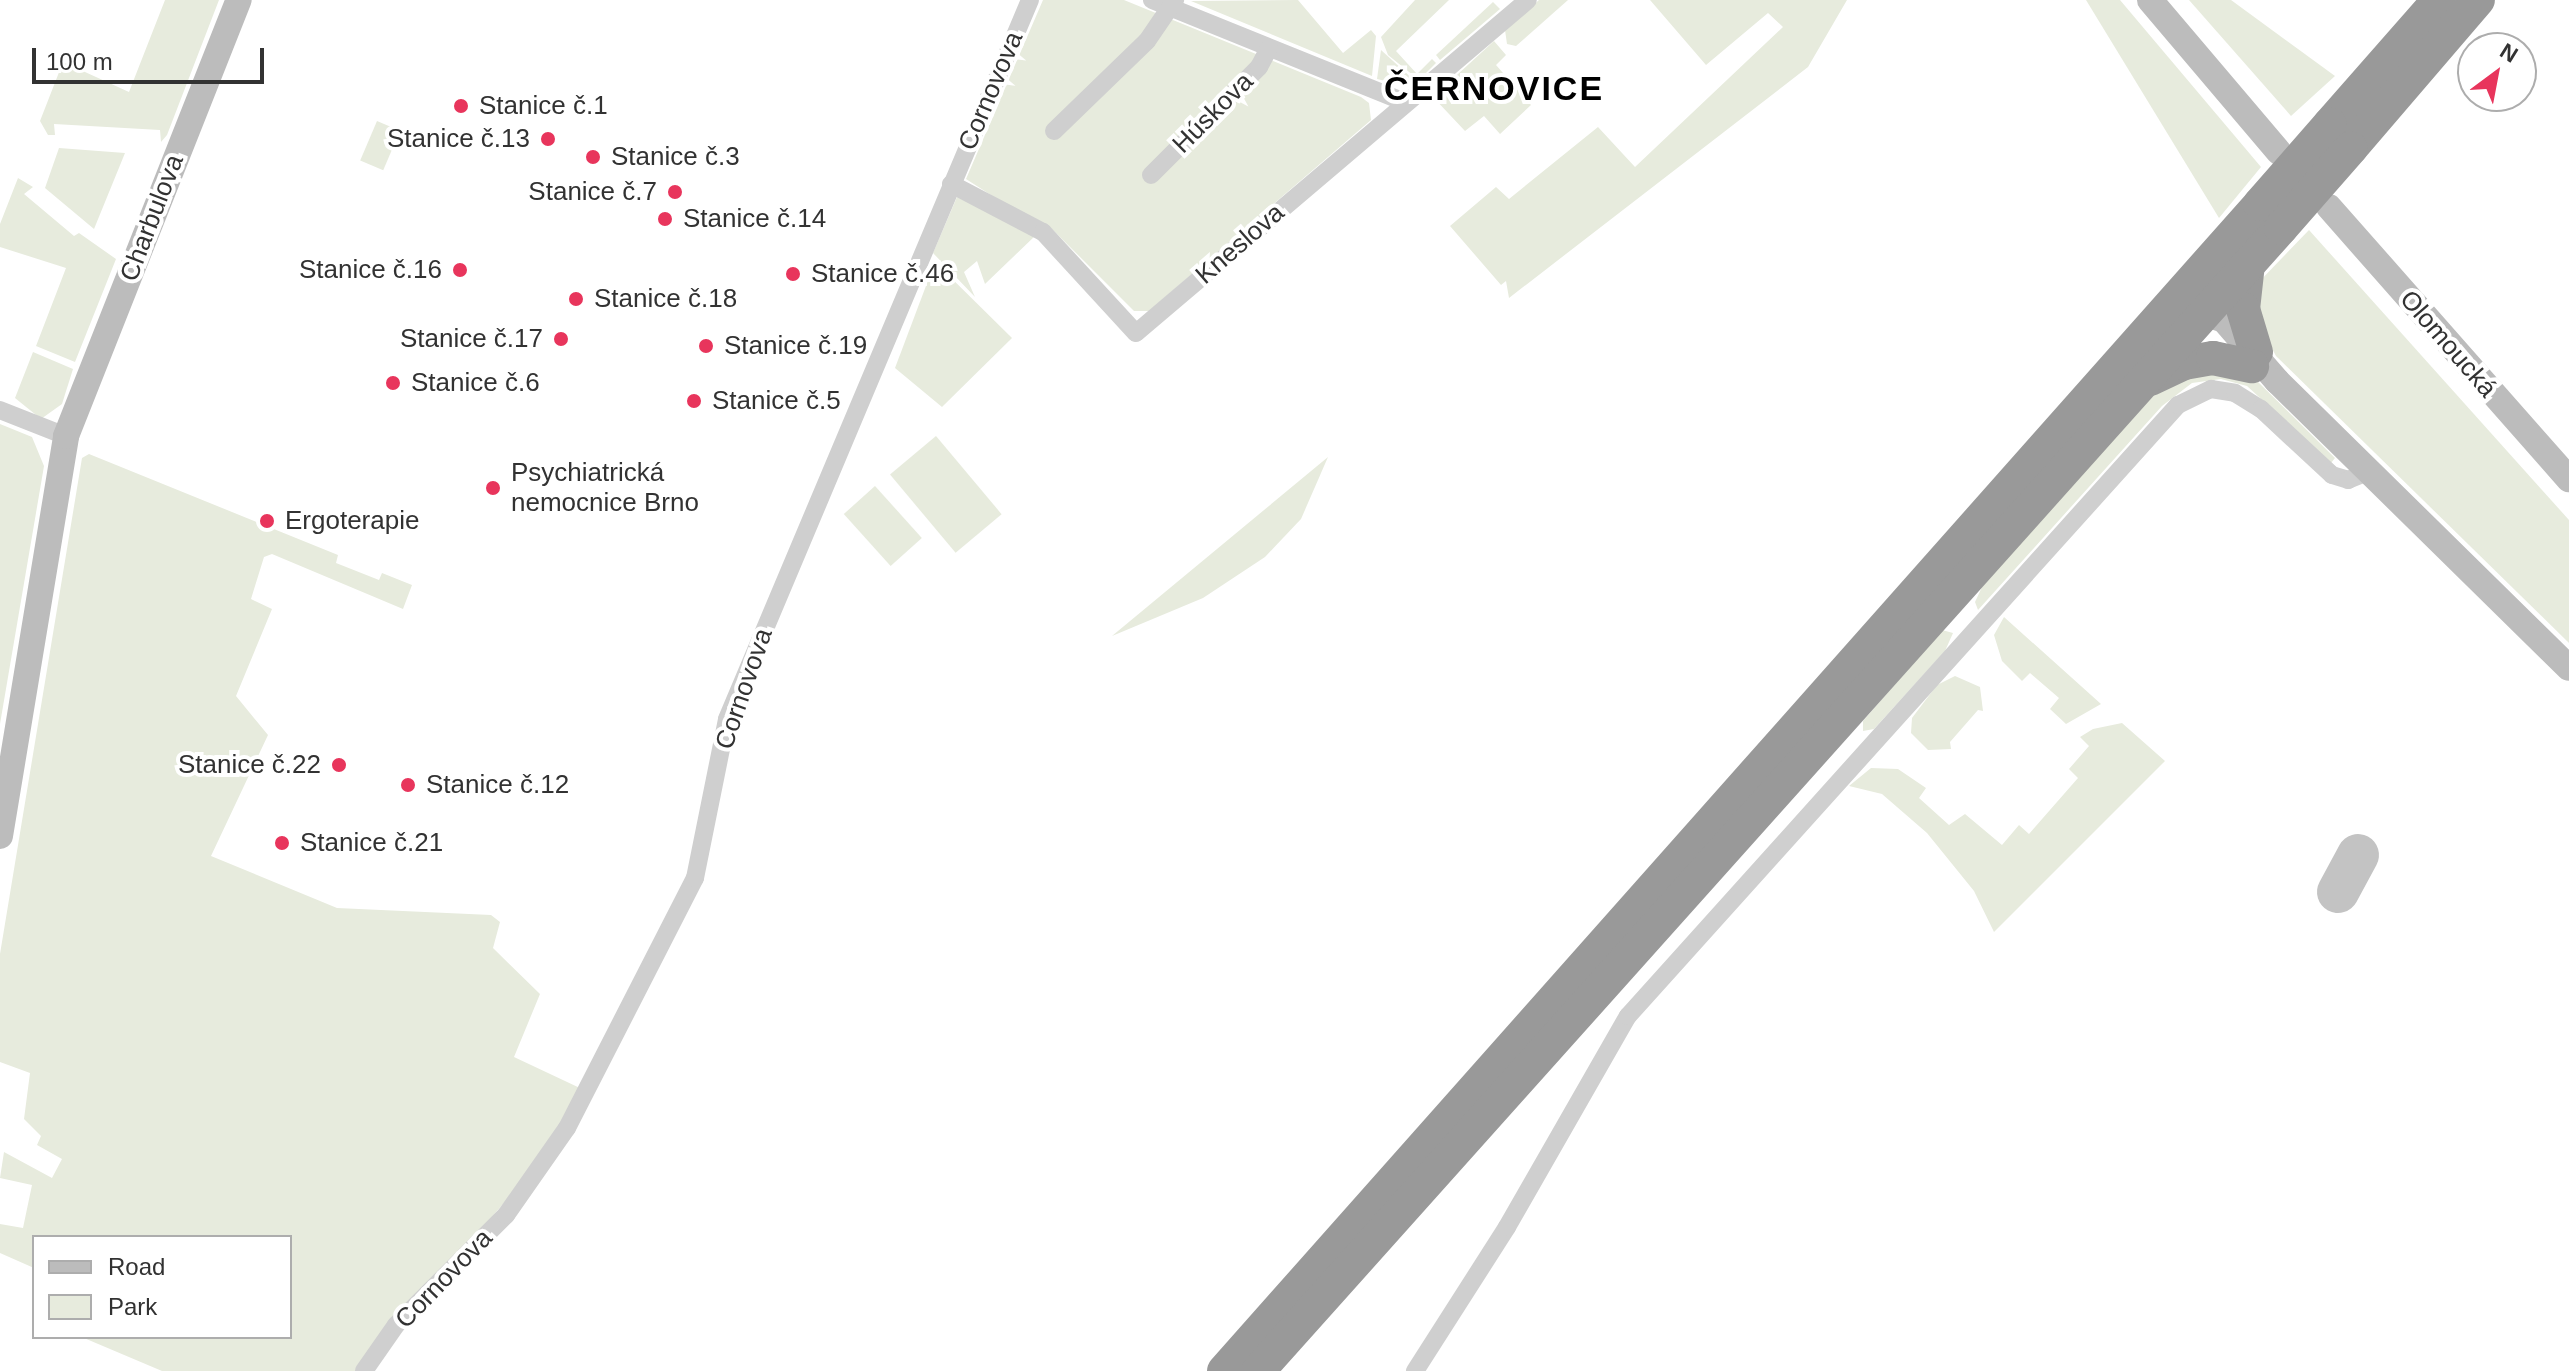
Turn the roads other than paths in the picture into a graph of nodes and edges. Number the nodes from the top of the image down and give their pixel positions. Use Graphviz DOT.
graph roads {
  1 [pos="239,0"];
  2 [pos="1030,0"];
  3 [pos="1152,0"];
  4 [pos="1528,0"];
  5 [pos="2150,0"];
  6 [pos="2439,0"];
  7 [pos="2478,0"];
  8 [pos="1172,4"];
  9 [pos="1269,48"];
  10 [pos="1404,102"];
  11 [pos="1054,131"];
  12 [pos="2341,136"];
  13 [pos="2279,152"];
  14 [pos="1151,175"];
  15 [pos="951,184"];
  16 [pos="2329,207"];
  17 [pos="2270,216"];
  18 [pos="2248,264"];
  19 [pos="2197,275"];
  20 [pos="2167,311"];
  21 [pos="2204,311"];
  22 [pos="2262,366"];
  23 [pos="2129,393"];
  24 [pos="0,410"];
  25 [pos="66,436"];
  26 [pos="2370,471"];
  27 [pos="2569,479"];
  28 [pos="2569,668"];
  29 [pos="0,836"];
  30 [pos="364,1371"];
  31 [pos="1224,1371"];
  32 [pos="1258,1371"];
  33 [pos="1415,1371"];
  1 -- 25 [label="main road, Charbulova"];
  2 -- 15 [label="street, Cornovova"];
  3 -- 8 [label="street, Húskova"];
  4 -- 10 [label="street, Kneslova"];
  5 -- 13 [label="main road"];
  6 -- 12 [label="highway"];
  7 -- 12 [label="highway"];
  8 -- 9 [label="street, Húskova"];
  8 -- 11 [label="street"];
  9 -- 10 [label="street, Húskova"];
  9 -- 14 [label="street, Húskova"];
  10 -- 15 [label="street, Kneslova"];
  12 -- 17 [label="highway, bridge"];
  15 -- 30 [label="street, Cornovova"];
  16 -- 27 [label="main road, Olomoucká"];
  17 -- 18 [label="highway"];
  17 -- 19 [label="highway"];
  18 -- 21 [label="highway"];
  18 -- 22 [label="highway"];
  19 -- 20 [label="highway"];
  19 -- 21 [label="main road"];
  20 -- 21 [label="main road"];
  20 -- 31 [label="highway"];
  21 -- 22 [label="main road"];
  21 -- 23 [label="highway"];
  22 -- 23 [label="highway"];
  22 -- 26 [label="main road"];
  23 -- 32 [label="highway"];
  24 -- 25 [label="street"];
  25 -- 29 [label="main road, Charbulova"];
  26 -- 28 [label="main road"];
  26 -- 33 [label="street"];
}
